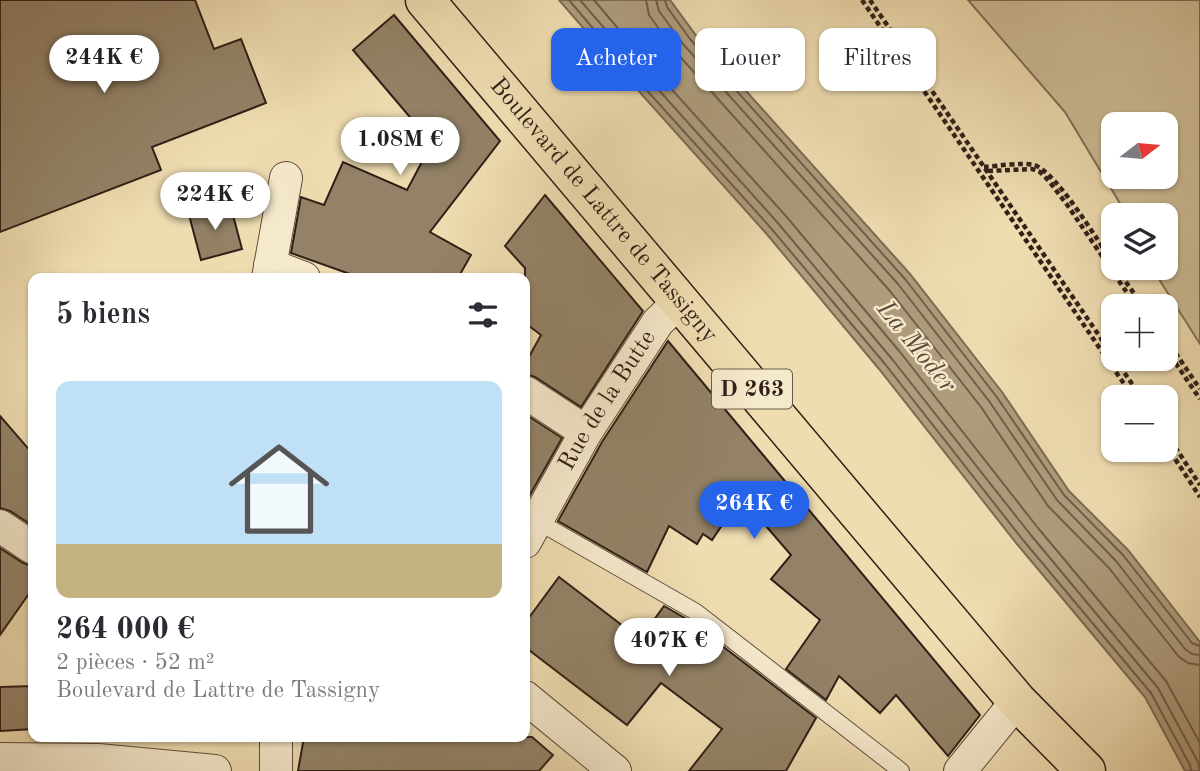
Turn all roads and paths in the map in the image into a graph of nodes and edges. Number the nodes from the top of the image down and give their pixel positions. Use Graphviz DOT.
graph roads {
  1 [pos="425,0"];
  2 [pos="862,0"];
  3 [pos="870,0"];
  4 [pos="977,169"];
  5 [pos="986,169"];
  6 [pos="286,178"];
  7 [pos="1101,246"];
  8 [pos="269,272"];
  9 [pos="1128,294"];
  10 [pos="678,302"];
  11 [pos="1101,338"];
  12 [pos="1178,357"];
  13 [pos="1178,367"];
  14 [pos="1125,385"];
  15 [pos="1200,389"];
  16 [pos="530,395"];
  17 [pos="1200,399"];
  18 [pos="586,432"];
  19 [pos="1178,451"];
  20 [pos="1177,462"];
  21 [pos="1200,485"];
  22 [pos="1200,497"];
  23 [pos="0,526"];
  24 [pos="531,532"];
  25 [pos="28,545"];
  26 [pos="530,701"];
  27 [pos="1017,701"];
  28 [pos="276,742"];
  29 [pos="0,759"];
  30 [pos="98,766"];
  31 [pos="215,771"];
  32 [pos="276,771"];
  33 [pos="615,771"];
  34 [pos="901,771"];
  35 [pos="960,771"];
  36 [pos="1086,771"];
  1 -- 10 [label="main road, Boulevard de Lattre de Tassigny / D 263"];
  2 -- 4 [label="path"];
  3 -- 5 [label="path"];
  4 -- 5 [label="path"];
  4 -- 14 [label="path"];
  5 -- 7 [label="path"];
  5 -- 9 [label="path"];
  5 -- 11 [label="path"];
  6 -- 8 [label="street"];
  10 -- 18 [label="street, Rue de la Butte"];
  10 -- 27 [label="main road, Boulevard de Lattre de Tassigny / D 263"];
  12 -- 15 [label="path"];
  13 -- 17 [label="path"];
  16 -- 18 [label="street"];
  18 -- 24 [label="street, Rue de la Butte"];
  19 -- 21 [label="path"];
  20 -- 22 [label="path"];
  23 -- 25 [label="street"];
  24 -- 34 [label="lane"];
  26 -- 33 [label="street"];
  27 -- 35 [label="street"];
  27 -- 36 [label="main road, Boulevard de Lattre de Tassigny / D 263"];
  28 -- 32 [label="street"];
  29 -- 30 [label="street"];
  30 -- 31 [label="street"];
}
